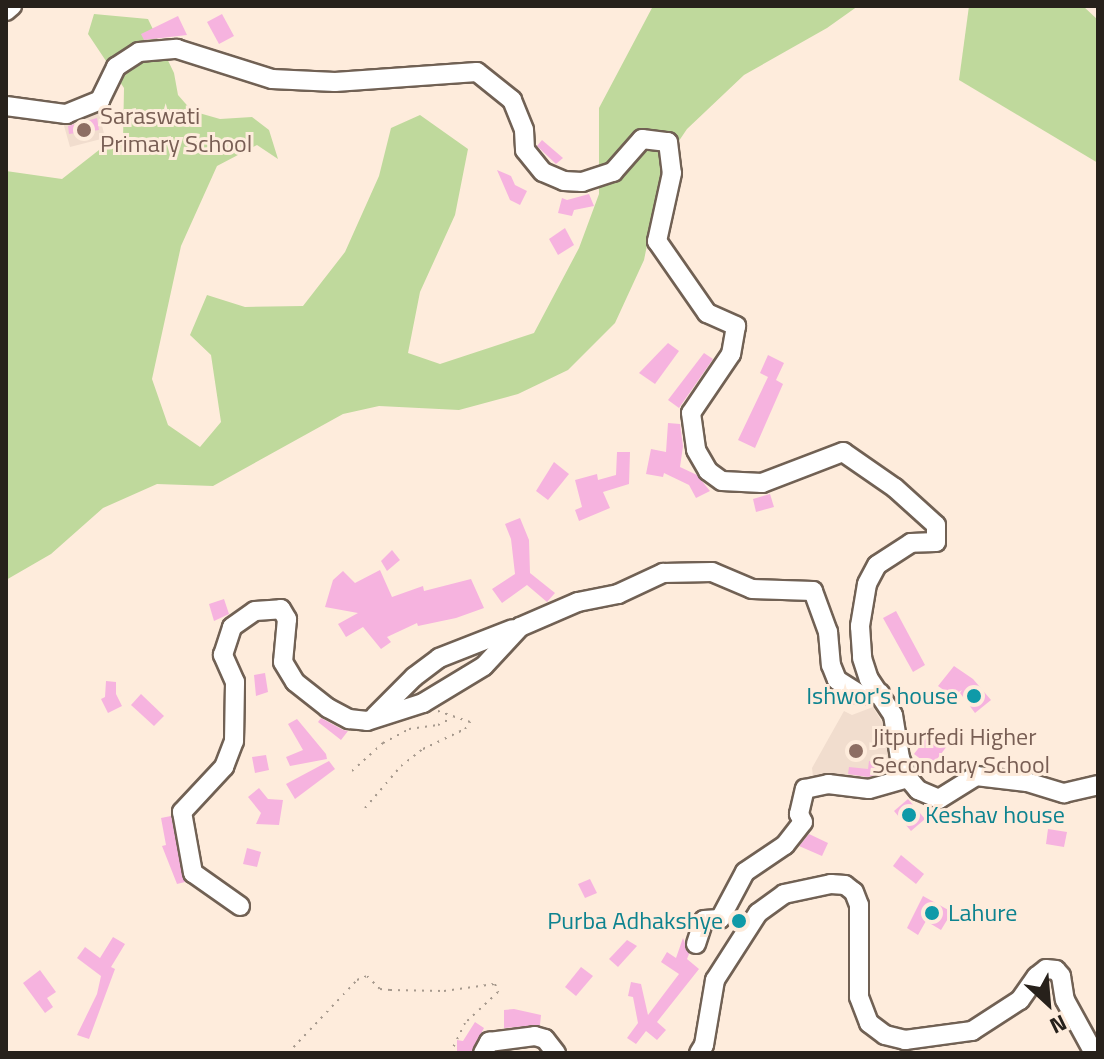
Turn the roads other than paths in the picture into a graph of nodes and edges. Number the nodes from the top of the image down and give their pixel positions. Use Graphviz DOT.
graph roads {
  1 [pos="12,6"];
  2 [pos="6,11"];
  3 [pos="6,106"];
  4 [pos="520,627"];
  5 [pos="880,693"];
  6 [pos="367,721"];
  7 [pos="908,778"];
  8 [pos="1098,785"];
  9 [pos="240,906"];
  10 [pos="696,944"];
  11 [pos="483,1053"];
  12 [pos="556,1053"];
  13 [pos="699,1053"];
  14 [pos="1094,1053"];
  1 -- 2 [label="street"];
  3 -- 5 [label="street"];
  4 -- 5 [label="street"];
  4 -- 6 [label="street"];
  4 -- 6 [label="street"];
  5 -- 7 [label="street"];
  6 -- 9 [label="street"];
  7 -- 8 [label="street"];
  7 -- 10 [label="street"];
  11 -- 12 [label="street"];
  13 -- 14 [label="street"];
}
